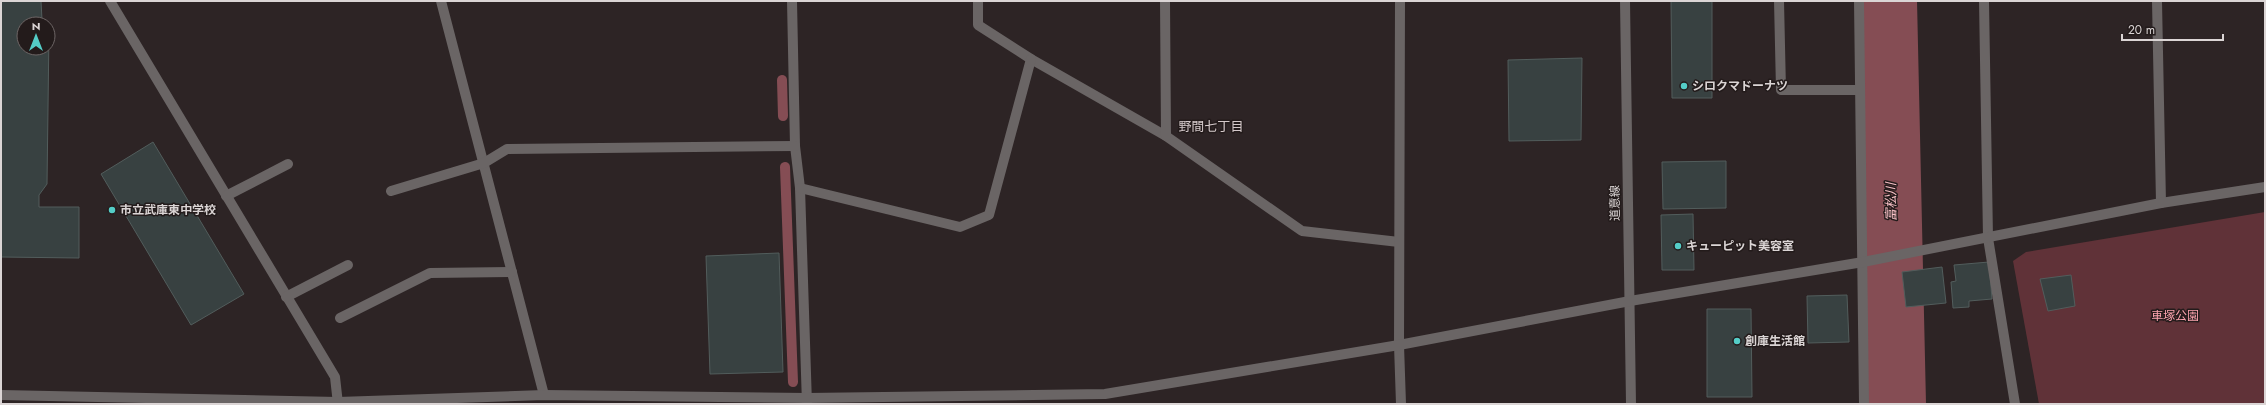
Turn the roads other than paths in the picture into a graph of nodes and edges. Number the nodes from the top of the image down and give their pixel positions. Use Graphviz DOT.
graph roads {
  1 [pos="110,1"];
  2 [pos="442,1"];
  3 [pos="792,1"];
  4 [pos="978,1"];
  5 [pos="1165,1"];
  6 [pos="1400,1"];
  7 [pos="1625,1"];
  8 [pos="1779,1"];
  9 [pos="1859,1"];
  10 [pos="1984,1"];
  11 [pos="2157,1"];
  12 [pos="1031,59"];
  13 [pos="1860,90"];
  14 [pos="1166,136"];
  15 [pos="795,146"];
  16 [pos="484,163"];
  17 [pos="288,164"];
  18 [pos="2265,187"];
  19 [pos="800,188"];
  20 [pos="391,191"];
  21 [pos="226,196"];
  22 [pos="2161,203"];
  23 [pos="1988,238"];
  24 [pos="1399,242"];
  25 [pos="1863,262"];
  26 [pos="348,265"];
  27 [pos="512,272"];
  28 [pos="286,297"];
  29 [pos="1630,301"];
  30 [pos="340,318"];
  31 [pos="1399,345"];
  32 [pos="544,394"];
  33 [pos="1,395"];
  34 [pos="102,400"];
  35 [pos="807,401"];
  36 [pos="338,403"];
  37 [pos="1402,404"];
  38 [pos="1631,404"];
  39 [pos="1864,404"];
  40 [pos="2015,404"];
  1 -- 21 [label="street"];
  2 -- 16 [label="street"];
  3 -- 15 [label="street"];
  4 -- 12 [label="street"];
  5 -- 14 [label="street"];
  6 -- 24 [label="street"];
  7 -- 29 [label="street, 道意線"];
  8 -- 13 [label="street"];
  9 -- 13 [label="street"];
  10 -- 23 [label="street"];
  11 -- 22 [label="street"];
  12 -- 14 [label="street"];
  12 -- 19 [label="street"];
  13 -- 25 [label="street"];
  14 -- 24 [label="street"];
  15 -- 16 [label="street"];
  15 -- 19 [label="street"];
  16 -- 20 [label="street"];
  16 -- 27 [label="street"];
  17 -- 21 [label="street"];
  18 -- 22 [label="street"];
  19 -- 35 [label="street"];
  21 -- 28 [label="street"];
  22 -- 23 [label="street"];
  23 -- 25 [label="street"];
  23 -- 40 [label="street"];
  24 -- 31 [label="street"];
  25 -- 29 [label="street"];
  25 -- 39 [label="street"];
  26 -- 28 [label="street"];
  27 -- 30 [label="street"];
  27 -- 32 [label="street"];
  28 -- 36 [label="street"];
  29 -- 31 [label="street"];
  29 -- 38 [label="street, 道意線"];
  31 -- 35 [label="street"];
  31 -- 37 [label="street"];
  32 -- 35 [label="street"];
  32 -- 36 [label="street"];
  33 -- 34 [label="street"];
  34 -- 36 [label="street"];
}
